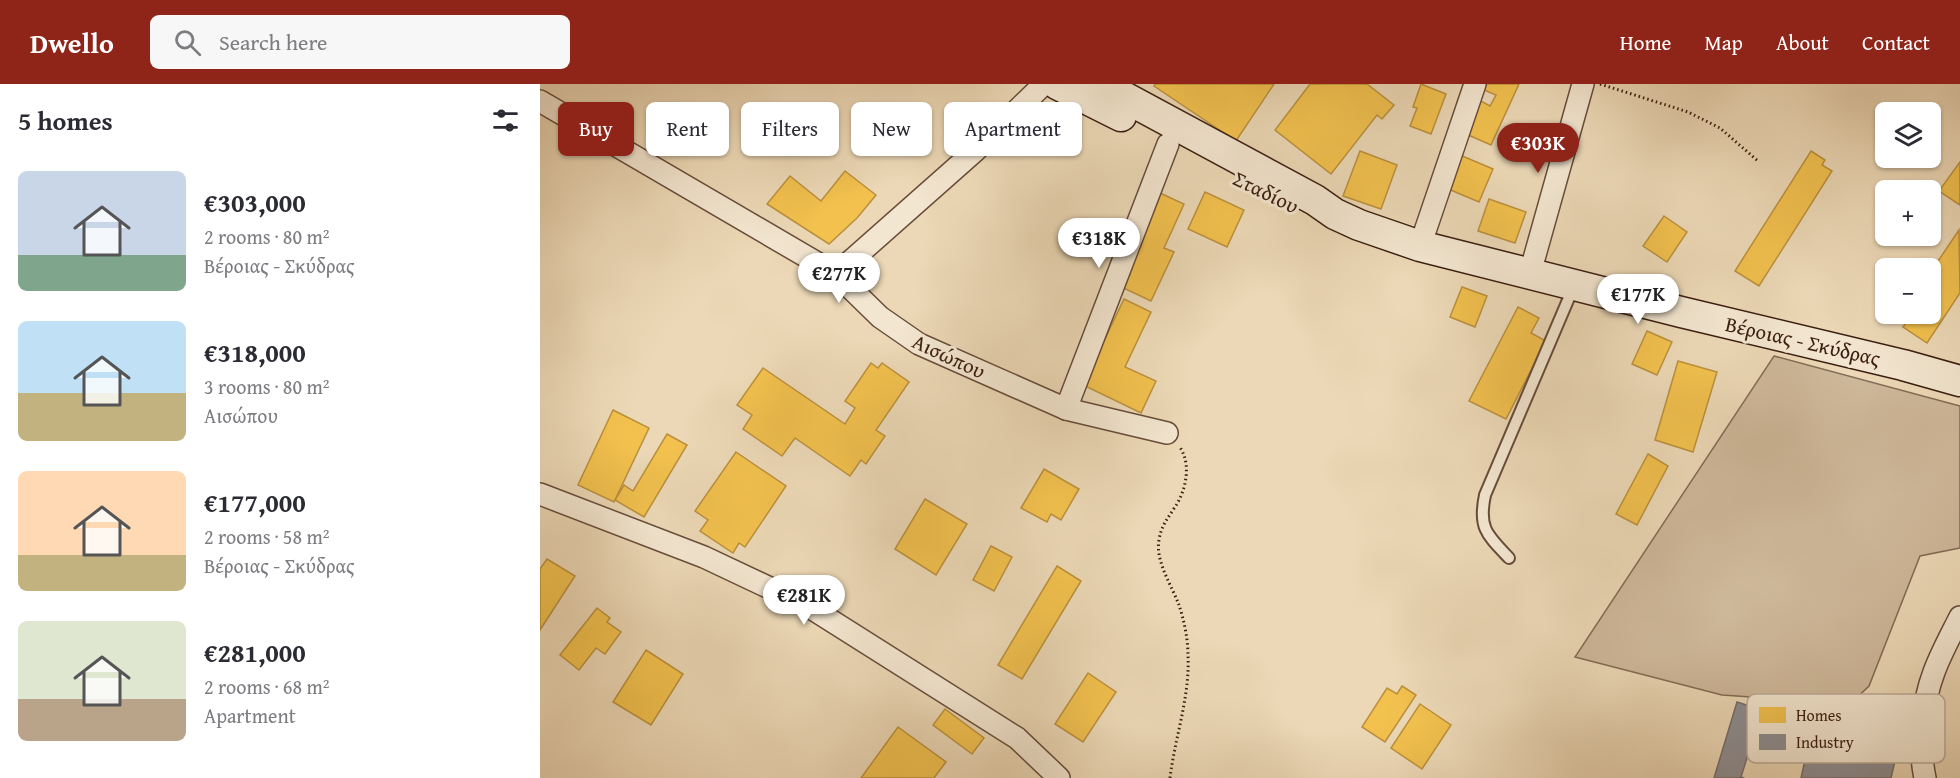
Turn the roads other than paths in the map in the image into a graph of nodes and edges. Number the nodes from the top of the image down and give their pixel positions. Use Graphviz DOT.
graph roads {
  1 [pos="1044,84"];
  2 [pos="1057,84"];
  3 [pos="1100,84"];
  4 [pos="1475,84"];
  5 [pos="1583,84"];
  6 [pos="540,101"];
  7 [pos="1168,144"];
  8 [pos="1335,214"];
  9 [pos="1420,246"];
  10 [pos="1530,273"];
  11 [pos="836,274"];
  12 [pos="1575,285"];
  13 [pos="1960,381"];
  14 [pos="1066,409"];
  15 [pos="1167,433"];
  16 [pos="540,494"];
  17 [pos="1509,558"];
  18 [pos="1960,617"];
  19 [pos="1928,694"];
  20 [pos="1922,763"];
  21 [pos="1059,778"];
  22 [pos="1925,778"];
  1 -- 11 [label="street"];
  2 -- 7 [label="main road, Σταδίου"];
  3 -- 8 [label="main road, Σταδίου"];
  4 -- 9 [label="street"];
  5 -- 10 [label="street"];
  6 -- 11 [label="street, Αισώπου"];
  7 -- 8 [label="main road, Σταδίου"];
  7 -- 14 [label="street"];
  8 -- 9 [label="main road, Βέροιας - Σκύδρας"];
  9 -- 10 [label="main road, Βέροιας - Σκύδρας"];
  10 -- 12 [label="main road, Βέροιας - Σκύδρας"];
  11 -- 14 [label="street, Αισώπου"];
  12 -- 13 [label="main road, Βέροιας - Σκύδρας"];
  12 -- 17 [label="lane"];
  14 -- 15 [label="street, Αισώπου"];
  16 -- 21 [label="street"];
  18 -- 19 [label="street"];
  20 -- 22 [label="street"];
}
